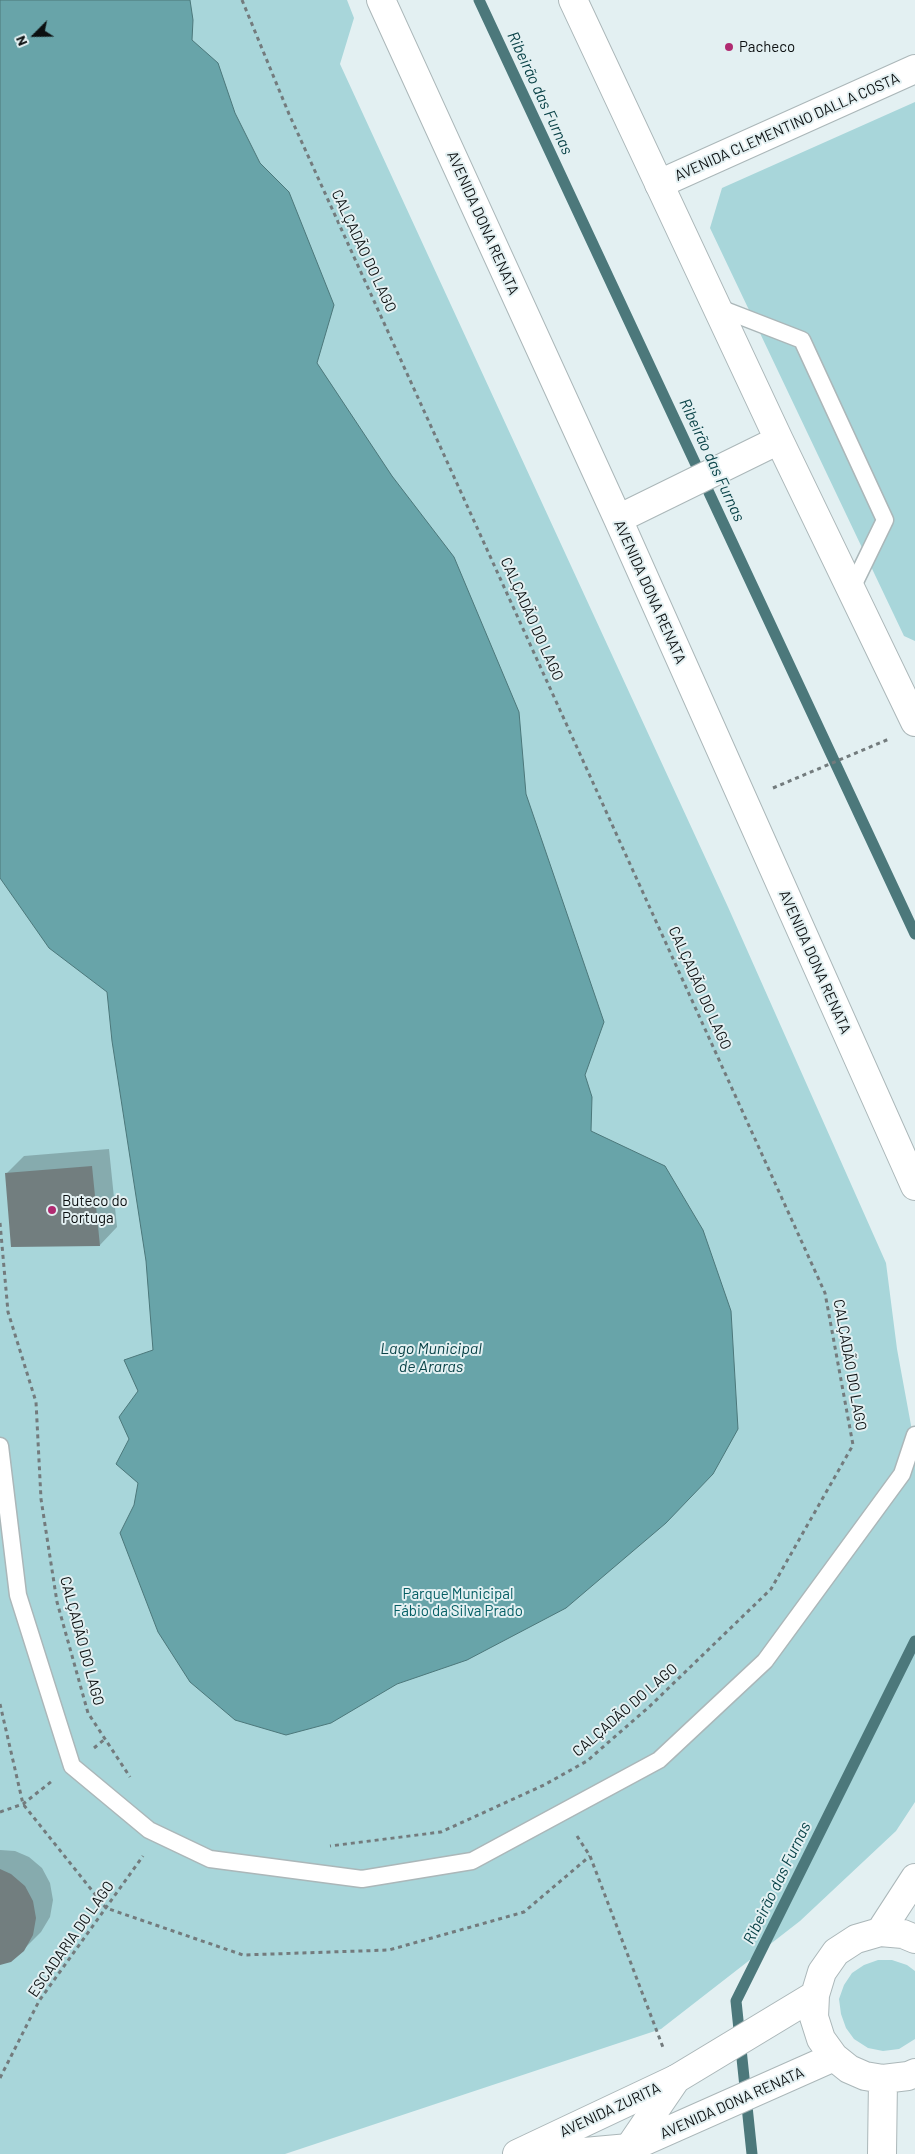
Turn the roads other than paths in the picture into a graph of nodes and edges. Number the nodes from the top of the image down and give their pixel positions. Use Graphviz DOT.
graph roads {
  1 [pos="381,0"];
  2 [pos="573,0"];
  3 [pos="915,69"];
  4 [pos="659,184"];
  5 [pos="717,307"];
  6 [pos="779,440"];
  7 [pos="618,519"];
  8 [pos="851,590"];
  9 [pos="915,722"];
  10 [pos="915,1186"];
  11 [pos="915,1436"];
  12 [pos="0,1446"];
  13 [pos="915,1878"];
  14 [pos="880,1932"];
  15 [pos="915,1939"];
  16 [pos="815,1995"];
  17 [pos="834,2057"];
  18 [pos="905,2077"];
  19 [pos="676,2079"];
  20 [pos="629,2151"];
  21 [pos="517,2154"];
  22 [pos="562,2154"];
  23 [pos="882,2154"];
  1 -- 7 [label="main road, AVENIDA DONA RENATA"];
  2 -- 4 [label="main road"];
  3 -- 4 [label="main road, AVENIDA CLEMENTINO DALLA COSTA"];
  4 -- 5 [label="main road"];
  5 -- 6 [label="main road"];
  5 -- 8 [label="lane"];
  6 -- 7 [label="main road"];
  6 -- 8 [label="main road"];
  7 -- 10 [label="main road, AVENIDA DONA RENATA"];
  8 -- 9 [label="main road"];
  11 -- 12 [label="lane"];
  13 -- 14 [label="main road"];
  14 -- 15 [label="main road"];
  14 -- 16 [label="main road"];
  16 -- 17 [label="main road"];
  16 -- 19 [label="main road, AVENIDA DONA RENATA"];
  17 -- 18 [label="main road"];
  17 -- 20 [label="main road, AVENIDA DONA RENATA"];
  18 -- 23 [label="main road"];
  19 -- 20 [label="main road, AVENIDA DONA RENATA"];
  19 -- 21 [label="main road, AVENIDA ZURITA"];
  20 -- 22 [label="main road, AVENIDA ZURITA"];
}
